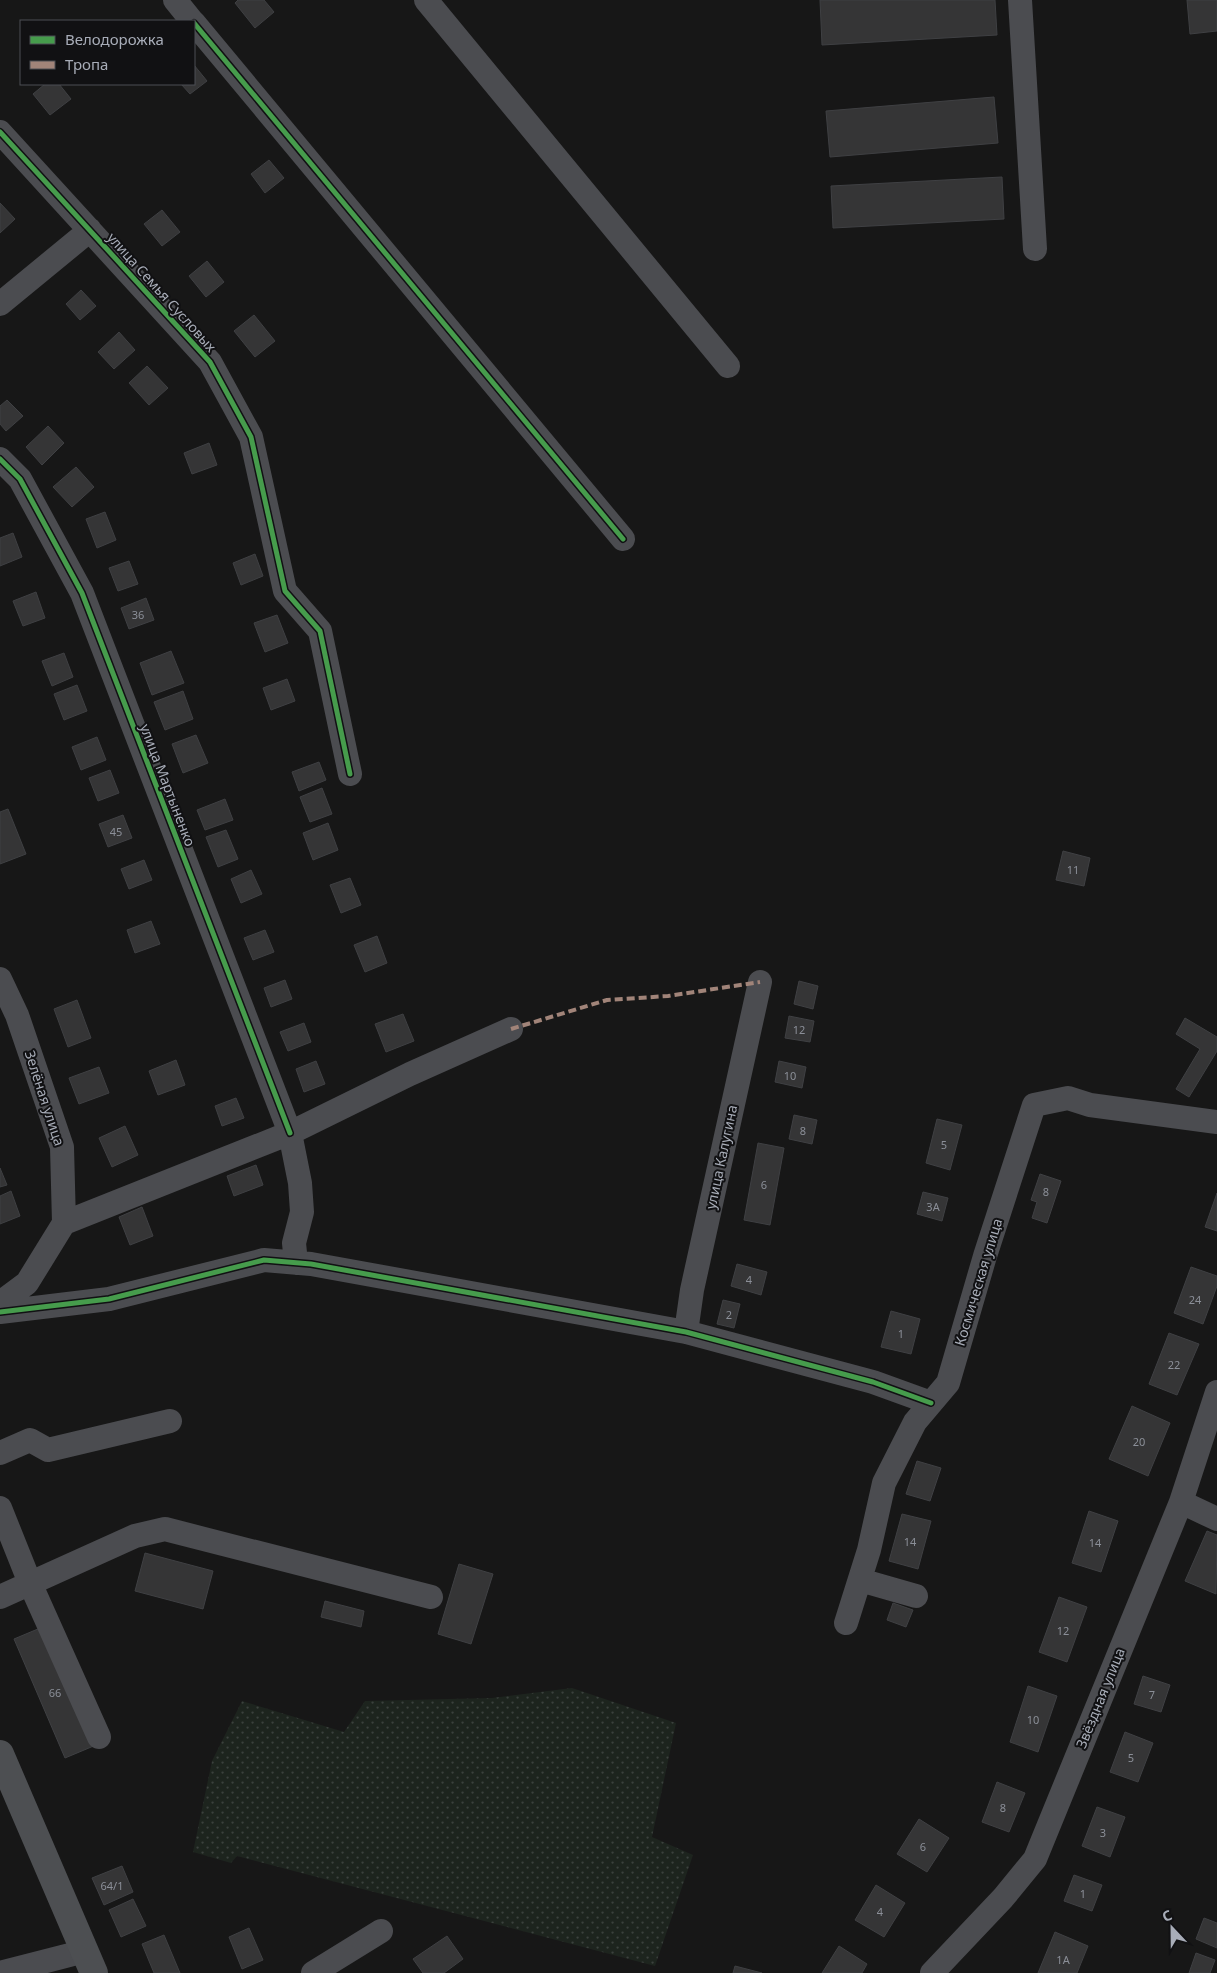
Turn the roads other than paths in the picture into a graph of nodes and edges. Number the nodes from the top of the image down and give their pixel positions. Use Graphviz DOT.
graph roads {
  1 [pos="175,0"];
  2 [pos="426,0"];
  3 [pos="1020,0"];
  4 [pos="191,20"];
  5 [pos="195,24"];
  6 [pos="0,132"];
  7 [pos="90,230"];
  8 [pos="1035,249"];
  9 [pos="0,304"];
  10 [pos="728,366"];
  11 [pos="0,459"];
  12 [pos="622,539"];
  13 [pos="350,774"];
  14 [pos="0,979"];
  15 [pos="760,982"];
  16 [pos="511,1029"];
  17 [pos="1217,1122"];
  18 [pos="290,1133"];
  19 [pos="64,1223"];
  20 [pos="296,1263"];
  21 [pos="0,1303"];
  22 [pos="0,1312"];
  23 [pos="686,1332"];
  24 [pos="1217,1392"];
  25 [pos="931,1403"];
  26 [pos="170,1421"];
  27 [pos="0,1453"];
  28 [pos="1181,1502"];
  29 [pos="0,1508"];
  30 [pos="1217,1519"];
  31 [pos="860,1580"];
  32 [pos="30,1583"];
  33 [pos="916,1596"];
  34 [pos="0,1597"];
  35 [pos="431,1597"];
  36 [pos="846,1623"];
  37 [pos="99,1738"];
  38 [pos="0,1754"];
  39 [pos="381,1931"];
  40 [pos="90,1962"];
  41 [pos="0,1973"];
  42 [pos="313,1973"];
  43 [pos="932,1973"];
  1 -- 4 [label="street"];
  2 -- 10 [label="street"];
  3 -- 8 [label="street"];
  5 -- 12 [label="street"];
  6 -- 7 [label="street, улица Семья Сусловых"];
  7 -- 9 [label="street"];
  7 -- 13 [label="street, улица Семья Сусловых"];
  11 -- 18 [label="street, улица Мартыненко"];
  14 -- 19 [label="street, Зелёная улица"];
  15 -- 23 [label="street, улица Калугина"];
  16 -- 18 [label="street"];
  17 -- 25 [label="street, Космическая улица"];
  18 -- 19 [label="street"];
  18 -- 20 [label="street, улица Мартыненко"];
  19 -- 21 [label="street"];
  20 -- 22 [label="street"];
  20 -- 23 [label="street"];
  23 -- 25 [label="street"];
  24 -- 28 [label="street, Звёздная улица"];
  25 -- 31 [label="street, Космическая улица"];
  26 -- 27 [label="street"];
  28 -- 30 [label="street"];
  28 -- 43 [label="street, Звёздная улица"];
  29 -- 32 [label="street"];
  31 -- 33 [label="street"];
  31 -- 36 [label="street, Космическая улица"];
  32 -- 34 [label="street"];
  32 -- 35 [label="street"];
  32 -- 37 [label="street"];
  38 -- 40 [label="main road"];
  39 -- 42 [label="street"];
  40 -- 41 [label="street"];
}
